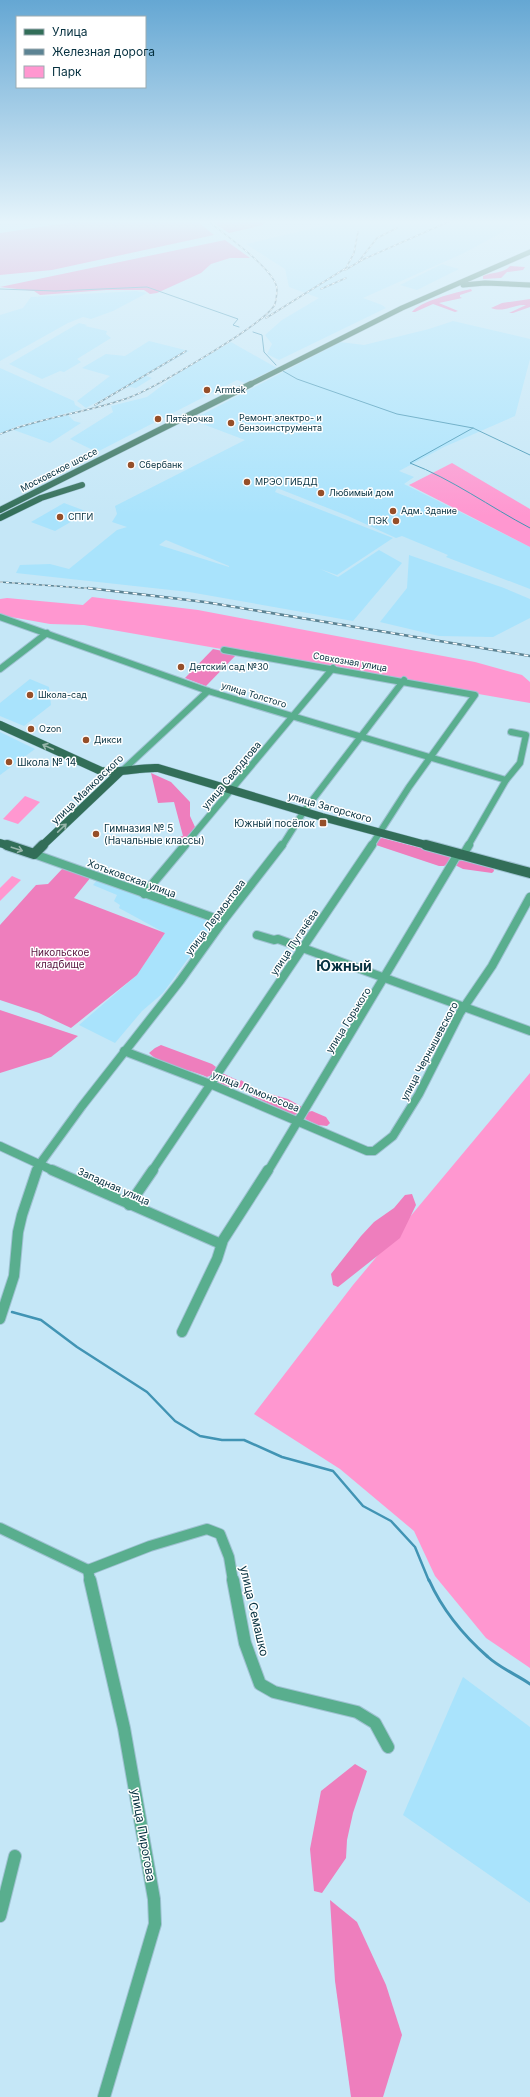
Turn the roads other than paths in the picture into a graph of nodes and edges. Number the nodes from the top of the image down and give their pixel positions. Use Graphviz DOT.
graph roads {
  1 [pos="379,320"];
  2 [pos="126,447"];
  3 [pos="93,465"];
  4 [pos="68,477"];
  5 [pos="82,485"];
  6 [pos="54,486"];
  7 [pos="0,509"];
  8 [pos="0,514"];
  9 [pos="0,518"];
  10 [pos="0,617"];
  11 [pos="47,633"];
  12 [pos="224,650"];
  13 [pos="333,668"];
  14 [pos="0,669"];
  15 [pos="404,680"];
  16 [pos="208,690"];
  17 [pos="472,693"];
  18 [pos="293,716"];
  19 [pos="0,725"];
  20 [pos="511,732"];
  21 [pos="362,737"];
  22 [pos="432,757"];
  23 [pos="123,770"];
  24 [pos="506,780"];
  25 [pos="232,789"];
  26 [pos="304,811"];
  27 [pos="380,833"];
  28 [pos="0,843"];
  29 [pos="34,854"];
  30 [pos="463,855"];
  31 [pos="530,873"];
  32 [pos="144,894"];
  33 [pos="530,897"];
  34 [pos="223,921"];
  35 [pos="257,935"];
  36 [pos="302,948"];
  37 [pos="385,978"];
  38 [pos="463,1008"];
  39 [pos="530,1031"];
  40 [pos="124,1051"];
  41 [pos="210,1084"];
  42 [pos="298,1120"];
  43 [pos="0,1146"];
  44 [pos="378,1149"];
  45 [pos="39,1165"];
  46 [pos="129,1205"];
  47 [pos="221,1244"];
  48 [pos="0,1319"];
  49 [pos="182,1332"];
  50 [pos="0,1528"];
  51 [pos="88,1570"];
  52 [pos="388,1747"];
  53 [pos="15,1856"];
  54 [pos="0,1916"];
  55 [pos="104,2097"];
  1 -- 2 [label="main road, Московское шоссе"];
  2 -- 3 [label="main road, Московское шоссе"];
  2 -- 4 [label="main road, Московское шоссе"];
  3 -- 4 [label="main road, Московское шоссе"];
  3 -- 5 [label="main road"];
  4 -- 5 [label="main road"];
  4 -- 6 [label="main road, Московское шоссе"];
  4 -- 7 [label="main road, Московское шоссе"];
  5 -- 6 [label="main road, Московское шоссе"];
  5 -- 9 [label="main road, Московское шоссе"];
  6 -- 8 [label="main road, Московское шоссе"];
  10 -- 11 [label="street, улица Толстого"];
  11 -- 14 [label="street"];
  11 -- 16 [label="street, улица Толстого"];
  12 -- 13 [label="street, Совхозная улица"];
  13 -- 15 [label="street, Совхозная улица"];
  13 -- 18 [label="street, улица Свердлова"];
  15 -- 17 [label="street, Совхозная улица"];
  15 -- 21 [label="street, улица Лермонтова"];
  16 -- 18 [label="street, улица Толстого"];
  16 -- 23 [label="street, улица Маяковского"];
  17 -- 22 [label="street, улица Пугачёва"];
  18 -- 21 [label="street, улица Толстого"];
  18 -- 25 [label="street, улица Свердлова"];
  23 -- 19 [label="main road, улица Загорского, one-way"];
  20 -- 24 [label="street, улица Горького"];
  21 -- 22 [label="street, улица Толстого"];
  21 -- 26 [label="street, улица Лермонтова"];
  22 -- 24 [label="street, улица Толстого"];
  22 -- 27 [label="street, улица Пугачёва"];
  23 -- 25 [label="main road, улица Загорского"];
  29 -- 23 [label="main road, улица Маяковского, one-way"];
  24 -- 30 [label="street, улица Горького"];
  25 -- 26 [label="main road, улица Загорского"];
  25 -- 32 [label="street, улица Свердлова"];
  26 -- 27 [label="main road, улица Загорского"];
  26 -- 34 [label="street, улица Лермонтова"];
  27 -- 30 [label="main road, улица Загорского"];
  27 -- 36 [label="street, улица Пугачёва"];
  28 -- 29 [label="main road, one-way"];
  29 -- 32 [label="street, Хотьковская улица"];
  30 -- 31 [label="main road, улица Загорского"];
  30 -- 37 [label="street, улица Горького"];
  32 -- 34 [label="street, Хотьковская улица"];
  33 -- 38 [label="street, улица Чернышевского"];
  34 -- 40 [label="street, улица Лермонтова"];
  35 -- 36 [label="street"];
  36 -- 37 [label="street"];
  36 -- 41 [label="street, улица Пугачёва"];
  37 -- 38 [label="street"];
  37 -- 42 [label="street, улица Горького"];
  38 -- 39 [label="street"];
  38 -- 44 [label="street, улица Чернышевского"];
  40 -- 41 [label="street, улица Ломоносова"];
  40 -- 45 [label="street, улица Лермонтова"];
  41 -- 42 [label="street, улица Ломоносова"];
  41 -- 46 [label="street, улица Пугачёва"];
  42 -- 44 [label="street, улица Ломоносова"];
  42 -- 47 [label="street, улица Горького"];
  43 -- 45 [label="street, Западная улица"];
  45 -- 46 [label="street, Западная улица"];
  45 -- 48 [label="street, улица Лермонтова"];
  46 -- 47 [label="street, Западная улица"];
  47 -- 49 [label="street, улица Горького"];
  50 -- 51 [label="street"];
  51 -- 52 [label="street, улица Семашко"];
  51 -- 55 [label="street, улица Пирогова"];
  53 -- 54 [label="street"];
}
